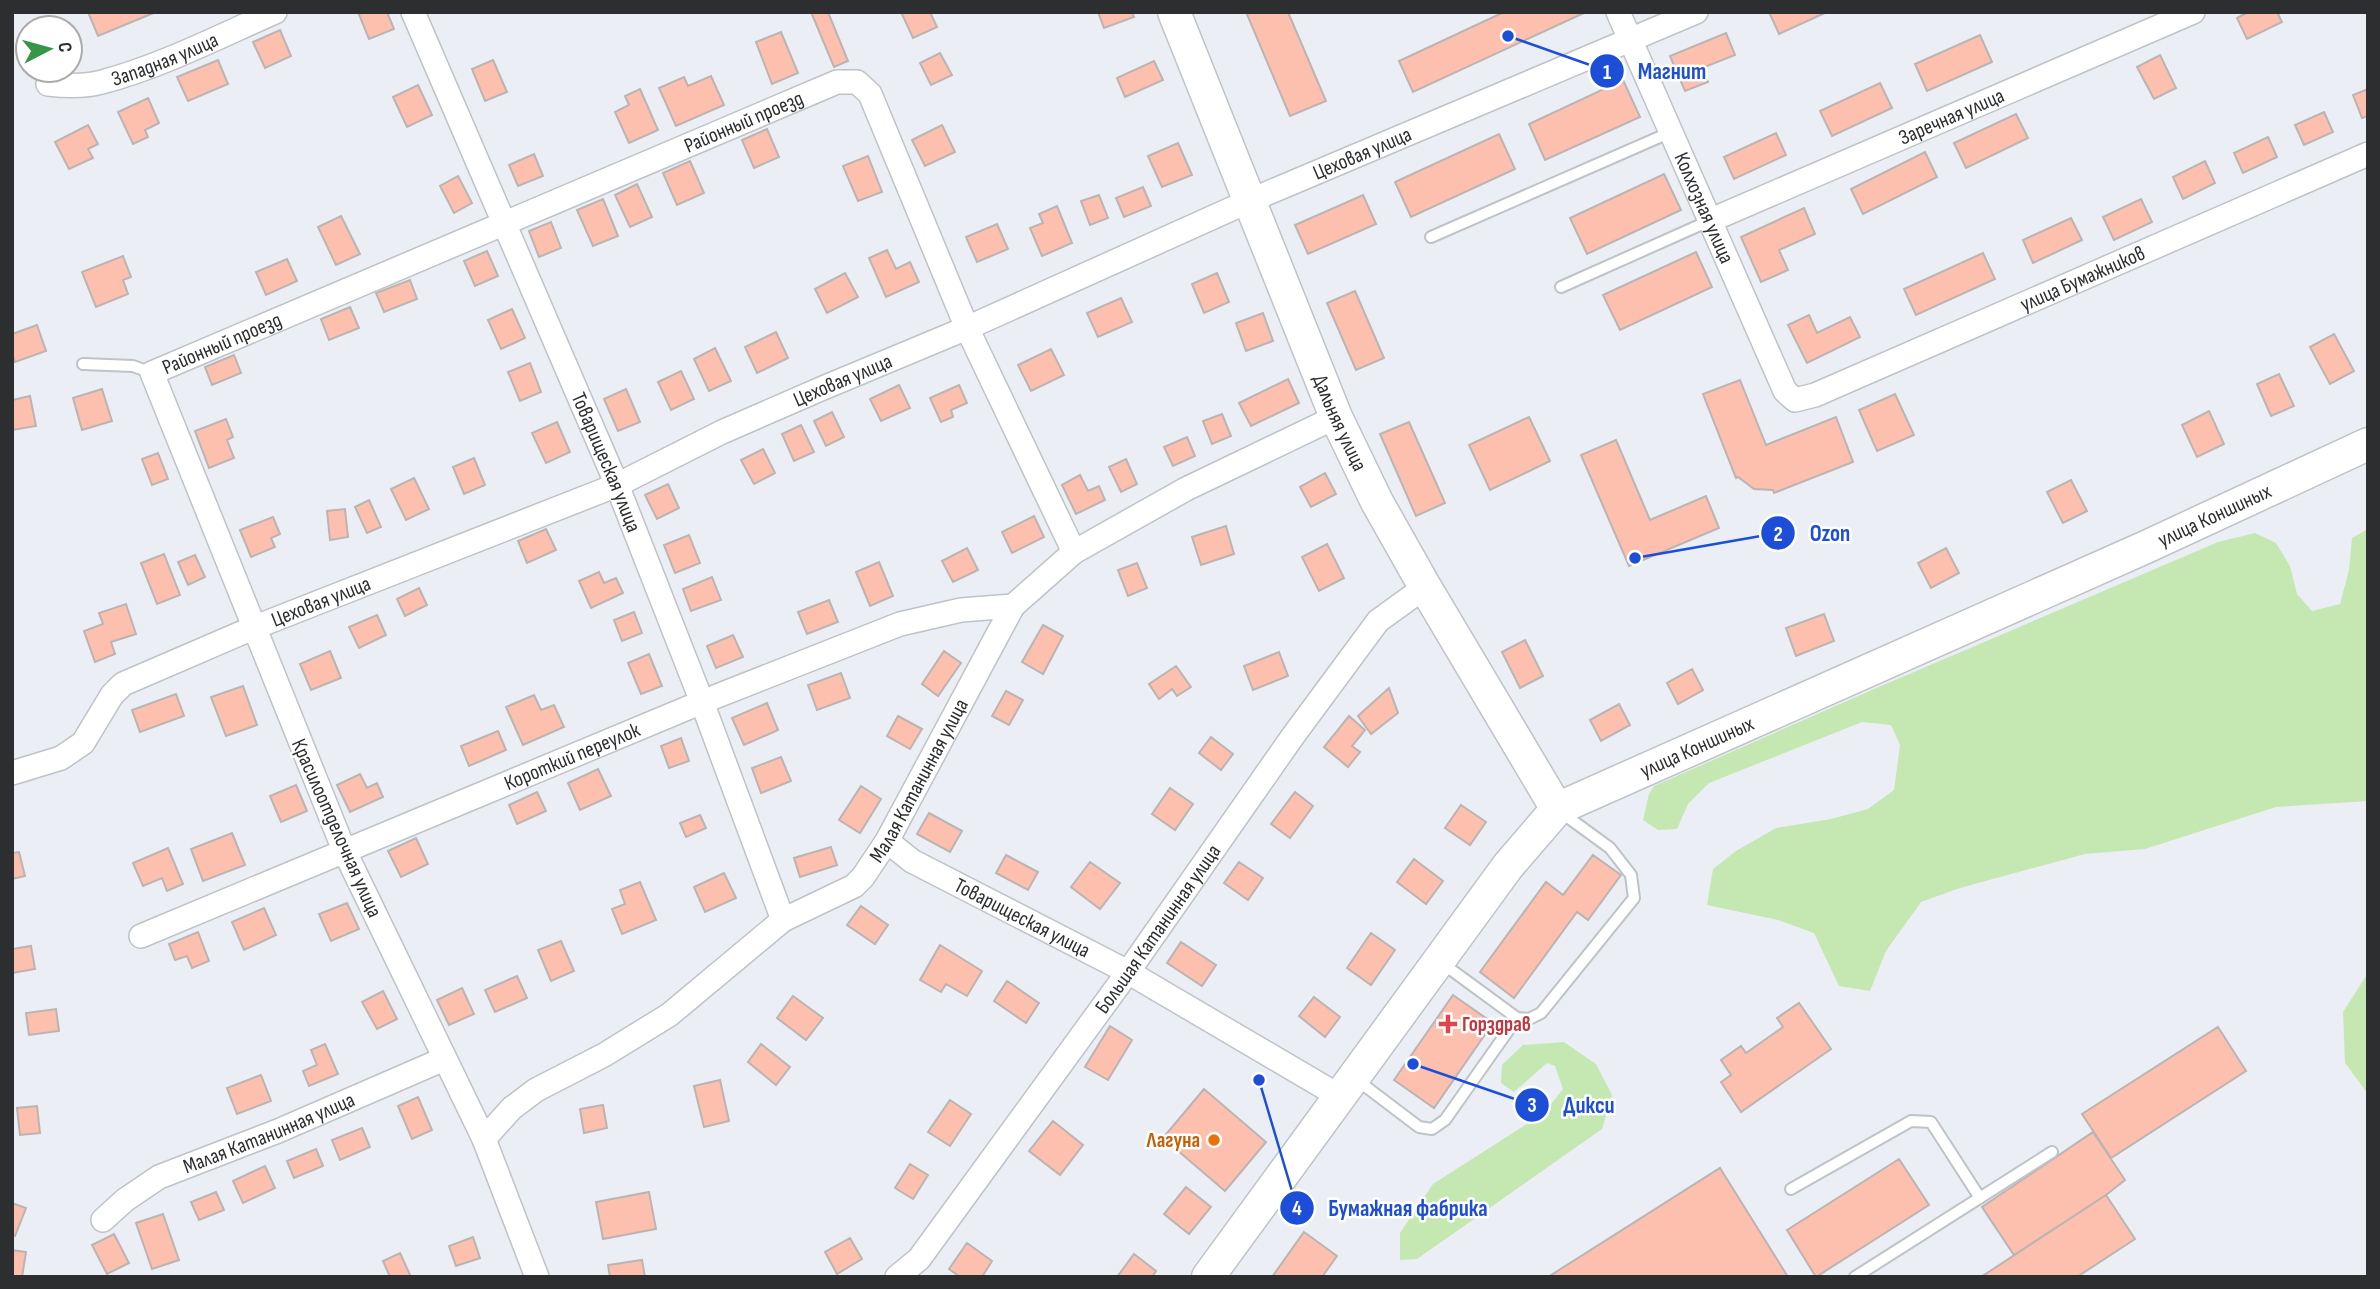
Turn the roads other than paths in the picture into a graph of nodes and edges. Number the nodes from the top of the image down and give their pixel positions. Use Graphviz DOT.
graph roads {
  1 [pos="275,12"];
  2 [pos="413,12"];
  3 [pos="1174,12"];
  4 [pos="1618,12"];
  5 [pos="1696,12"];
  6 [pos="2193,12"];
  7 [pos="1630,41"];
  8 [pos="48,84"];
  9 [pos="1671,132"];
  10 [pos="2368,154"];
  11 [pos="1249,201"];
  12 [pos="1709,221"];
  13 [pos="503,223"];
  14 [pos="1431,237"];
  15 [pos="1561,287"];
  16 [pos="967,328"];
  17 [pos="83,364"];
  18 [pos="152,373"];
  19 [pos="1795,400"];
  20 [pos="1336,416"];
  21 [pos="2368,444"];
  22 [pos="617,485"];
  23 [pos="1074,552"];
  24 [pos="1425,587"];
  25 [pos="1013,606"];
  26 [pos="253,628"];
  27 [pos="702,702"];
  28 [pos="12,773"];
  29 [pos="1556,809"];
  30 [pos="887,841"];
  31 [pos="344,850"];
  32 [pos="783,920"];
  33 [pos="141,936"];
  34 [pos="1439,961"];
  35 [pos="1128,972"];
  36 [pos="1517,1018"];
  37 [pos="444,1059"];
  38 [pos="1346,1087"];
  39 [pos="484,1139"];
  40 [pos="2052,1152"];
  41 [pos="1791,1189"];
  42 [pos="1980,1198"];
  43 [pos="103,1220"];
  44 [pos="537,1277"];
  45 [pos="897,1277"];
  46 [pos="1208,1277"];
  47 [pos="1855,1277"];
  1 -- 8 [label="street, Западная улица"];
  2 -- 13 [label="street, Товарищеская улица"];
  3 -- 11 [label="main road, Дальняя улица"];
  4 -- 7 [label="street, Колхозная улица"];
  5 -- 7 [label="street, Цеховая улица"];
  6 -- 12 [label="street, Заречная улица"];
  7 -- 9 [label="street, Колхозная улица"];
  7 -- 11 [label="street, Цеховая улица"];
  9 -- 12 [label="street, Колхозная улица"];
  9 -- 14 [label="lane"];
  10 -- 19 [label="street, улица Бумажников"];
  11 -- 16 [label="street, Цеховая улица"];
  11 -- 20 [label="main road, Дальняя улица"];
  12 -- 15 [label="lane"];
  12 -- 19 [label="street, Колхозная улица"];
  13 -- 16 [label="street, Районный проезд"];
  13 -- 18 [label="street, Районный проезд"];
  13 -- 22 [label="street, Товарищеская улица"];
  16 -- 22 [label="street, Цеховая улица"];
  16 -- 23 [label="street, Районный проезд"];
  17 -- 18 [label="lane"];
  18 -- 26 [label="street, Красилоотделочная улица"];
  20 -- 23 [label="street, Малая Катанинная улица"];
  20 -- 24 [label="main road, Дальняя улица"];
  21 -- 29 [label="main road, улица Коншиных"];
  22 -- 26 [label="street, Цеховая улица"];
  22 -- 27 [label="street, Товарищеская улица"];
  23 -- 25 [label="street, Малая Катанинная улица"];
  24 -- 29 [label="main road, Дальняя улица"];
  24 -- 35 [label="street, Большая Катанинная улица"];
  25 -- 27 [label="street, Короткий переулок"];
  25 -- 30 [label="street, Малая Катанинная улица"];
  26 -- 28 [label="street, Цеховая улица"];
  26 -- 31 [label="street, Красилоотделочная улица"];
  27 -- 31 [label="street, Короткий переулок"];
  27 -- 32 [label="street, Товарищеская улица"];
  29 -- 34 [label="main road, улица Коншиных"];
  29 -- 36 [label="lane"];
  30 -- 32 [label="street, Малая Катанинная улица"];
  30 -- 35 [label="street, Товарищеская улица"];
  31 -- 33 [label="street, Короткий переулок"];
  31 -- 37 [label="street, Красилоотделочная улица"];
  32 -- 39 [label="street, Малая Катанинная улица"];
  34 -- 36 [label="lane"];
  34 -- 38 [label="main road, улица Коншиных"];
  35 -- 38 [label="street, Товарищеская улица"];
  35 -- 45 [label="street, Большая Катанинная улица"];
  36 -- 38 [label="lane"];
  37 -- 39 [label="street, Красилоотделочная улица"];
  37 -- 43 [label="street, Малая Катанинная улица"];
  38 -- 46 [label="main road, улица Коншиных"];
  39 -- 44 [label="street, Красилоотделочная улица"];
  40 -- 42 [label="lane"];
  41 -- 42 [label="lane"];
  42 -- 47 [label="lane"];
}
